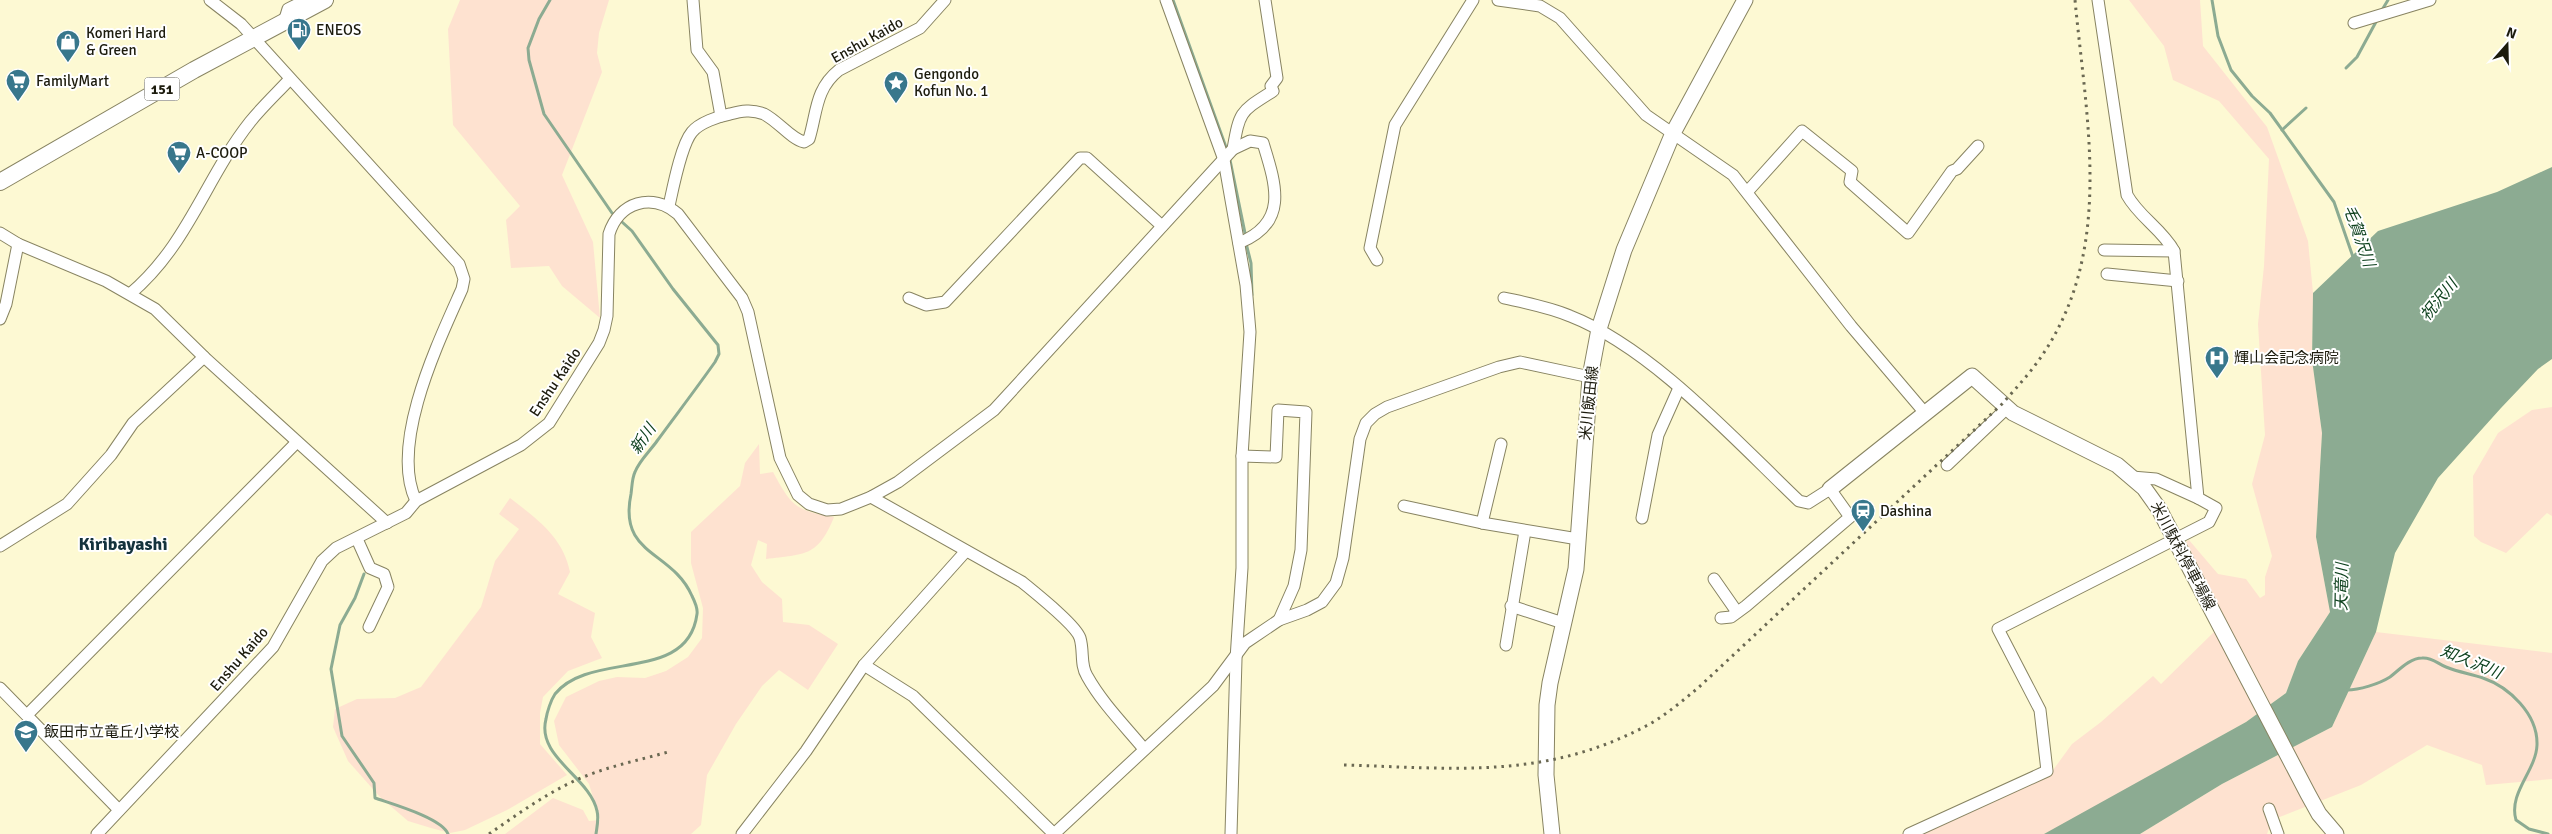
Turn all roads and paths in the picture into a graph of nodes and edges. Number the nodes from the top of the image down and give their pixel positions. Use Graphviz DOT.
graph roads {
  1 [pos="210,0"];
  2 [pos="306,0"];
  3 [pos="325,0"];
  4 [pos="693,0"];
  5 [pos="945,0"];
  6 [pos="1166,0"];
  7 [pos="1265,0"];
  8 [pos="1473,0"];
  9 [pos="1498,0"];
  10 [pos="1745,0"];
  11 [pos="2098,0"];
  12 [pos="2430,0"];
  13 [pos="284,22"];
  14 [pos="2354,23"];
  15 [pos="254,40"];
  16 [pos="289,80"];
  17 [pos="721,116"];
  18 [pos="1673,133"];
  19 [pos="1978,146"];
  20 [pos="1233,149"];
  21 [pos="1224,160"];
  22 [pos="0,182"];
  23 [pos="1748,191"];
  24 [pos="669,206"];
  25 [pos="1162,226"];
  26 [pos="0,233"];
  27 [pos="1239,243"];
  28 [pos="18,244"];
  29 [pos="2104,250"];
  30 [pos="2174,251"];
  31 [pos="1377,260"];
  32 [pos="2108,274"];
  33 [pos="2178,281"];
  34 [pos="130,294"];
  35 [pos="909,298"];
  36 [pos="1504,298"];
  37 [pos="0,319"];
  38 [pos="1599,330"];
  39 [pos="204,357"];
  40 [pos="1590,377"];
  41 [pos="1679,388"];
  42 [pos="2007,408"];
  43 [pos="1926,413"];
  44 [pos="297,442"];
  45 [pos="1501,444"];
  46 [pos="1242,456"];
  47 [pos="1947,465"];
  48 [pos="2132,477"];
  49 [pos="1830,489"];
  50 [pos="871,497"];
  51 [pos="2198,498"];
  52 [pos="416,501"];
  53 [pos="1404,506"];
  54 [pos="1642,518"];
  55 [pos="1482,523"];
  56 [pos="387,524"];
  57 [pos="1525,531"];
  58 [pos="357,539"];
  59 [pos="1578,539"];
  60 [pos="2175,540"];
  61 [pos="0,546"];
  62 [pos="966,551"];
  63 [pos="1714,578"];
  64 [pos="1511,606"];
  65 [pos="1738,612"];
  66 [pos="1721,618"];
  67 [pos="1279,620"];
  68 [pos="1564,623"];
  69 [pos="369,627"];
  70 [pos="1506,645"];
  71 [pos="1236,659"];
  72 [pos="864,665"];
  73 [pos="0,688"];
  74 [pos="27,715"];
  75 [pos="1144,749"];
  76 [pos="2268,809"];
  77 [pos="119,810"];
  78 [pos="97,834"];
  79 [pos="742,834"];
  80 [pos="1231,834"];
  81 [pos="1552,834"];
  82 [pos="1909,834"];
  83 [pos="2278,834"];
  84 [pos="2336,834"];
  1 -- 15 [label="street"];
  2 -- 13 [label="street"];
  3 -- 13 [label="highway, 151"];
  4 -- 17 [label="street"];
  5 -- 17 [label="street, Enshu Kaido"];
  6 -- 21 [label="street"];
  7 -- 20 [label="street"];
  8 -- 31 [label="street"];
  9 -- 18 [label="street"];
  10 -- 18 [label="main road, 米川飯田線"];
  11 -- 30 [label="street"];
  12 -- 14 [label="street"];
  13 -- 15 [label="highway, 151"];
  15 -- 16 [label="street"];
  15 -- 22 [label="highway, 151"];
  16 -- 34 [label="street"];
  16 -- 52 [label="street"];
  17 -- 24 [label="street, Enshu Kaido"];
  18 -- 23 [label="street"];
  18 -- 38 [label="main road, 米川飯田線"];
  19 -- 23 [label="street"];
  20 -- 21 [label="street"];
  20 -- 27 [label="street"];
  21 -- 25 [label="street"];
  21 -- 27 [label="street"];
  23 -- 43 [label="street"];
  24 -- 50 [label="street"];
  24 -- 52 [label="street, Enshu Kaido"];
  25 -- 35 [label="street"];
  25 -- 50 [label="street"];
  26 -- 28 [label="street"];
  27 -- 46 [label="street"];
  28 -- 34 [label="street"];
  28 -- 37 [label="street"];
  29 -- 30 [label="street"];
  30 -- 33 [label="street"];
  32 -- 33 [label="street"];
  33 -- 51 [label="street"];
  34 -- 39 [label="street"];
  36 -- 38 [label="street"];
  38 -- 40 [label="main road, 米川飯田線"];
  38 -- 41 [label="street"];
  39 -- 44 [label="street"];
  39 -- 61 [label="street"];
  40 -- 59 [label="main road, 米川飯田線"];
  40 -- 67 [label="street"];
  41 -- 49 [label="street"];
  41 -- 54 [label="street"];
  42 -- 43 [label="main road, 米川駄科停車場線"];
  42 -- 47 [label="street"];
  42 -- 48 [label="main road, 米川駄科停車場線"];
  43 -- 49 [label="main road, 米川駄科停車場線"];
  44 -- 56 [label="street"];
  44 -- 74 [label="street"];
  45 -- 55 [label="street"];
  46 -- 67 [label="street"];
  46 -- 71 [label="street"];
  48 -- 51 [label="street"];
  48 -- 60 [label="main road, 米川駄科停車場線"];
  49 -- 65 [label="street"];
  50 -- 62 [label="street"];
  51 -- 60 [label="street"];
  52 -- 56 [label="street, Enshu Kaido"];
  53 -- 55 [label="street"];
  55 -- 57 [label="street"];
  56 -- 58 [label="street, Enshu Kaido"];
  57 -- 59 [label="street"];
  57 -- 64 [label="street"];
  58 -- 69 [label="street"];
  58 -- 77 [label="street, Enshu Kaido"];
  59 -- 68 [label="main road, 米川飯田線"];
  60 -- 82 [label="street"];
  60 -- 84 [label="main road, 米川駄科停車場線"];
  62 -- 72 [label="street"];
  62 -- 75 [label="street"];
  63 -- 65 [label="street"];
  64 -- 68 [label="street"];
  64 -- 70 [label="street"];
  65 -- 66 [label="street"];
  67 -- 71 [label="street"];
  68 -- 81 [label="main road, 米川飯田線"];
  71 -- 75 [label="street"];
  71 -- 80 [label="street"];
  72 -- 75 [label="street"];
  72 -- 79 [label="street"];
  73 -- 74 [label="street"];
  74 -- 77 [label="street"];
  76 -- 83 [label="street"];
  77 -- 78 [label="street, Enshu Kaido"];
}
